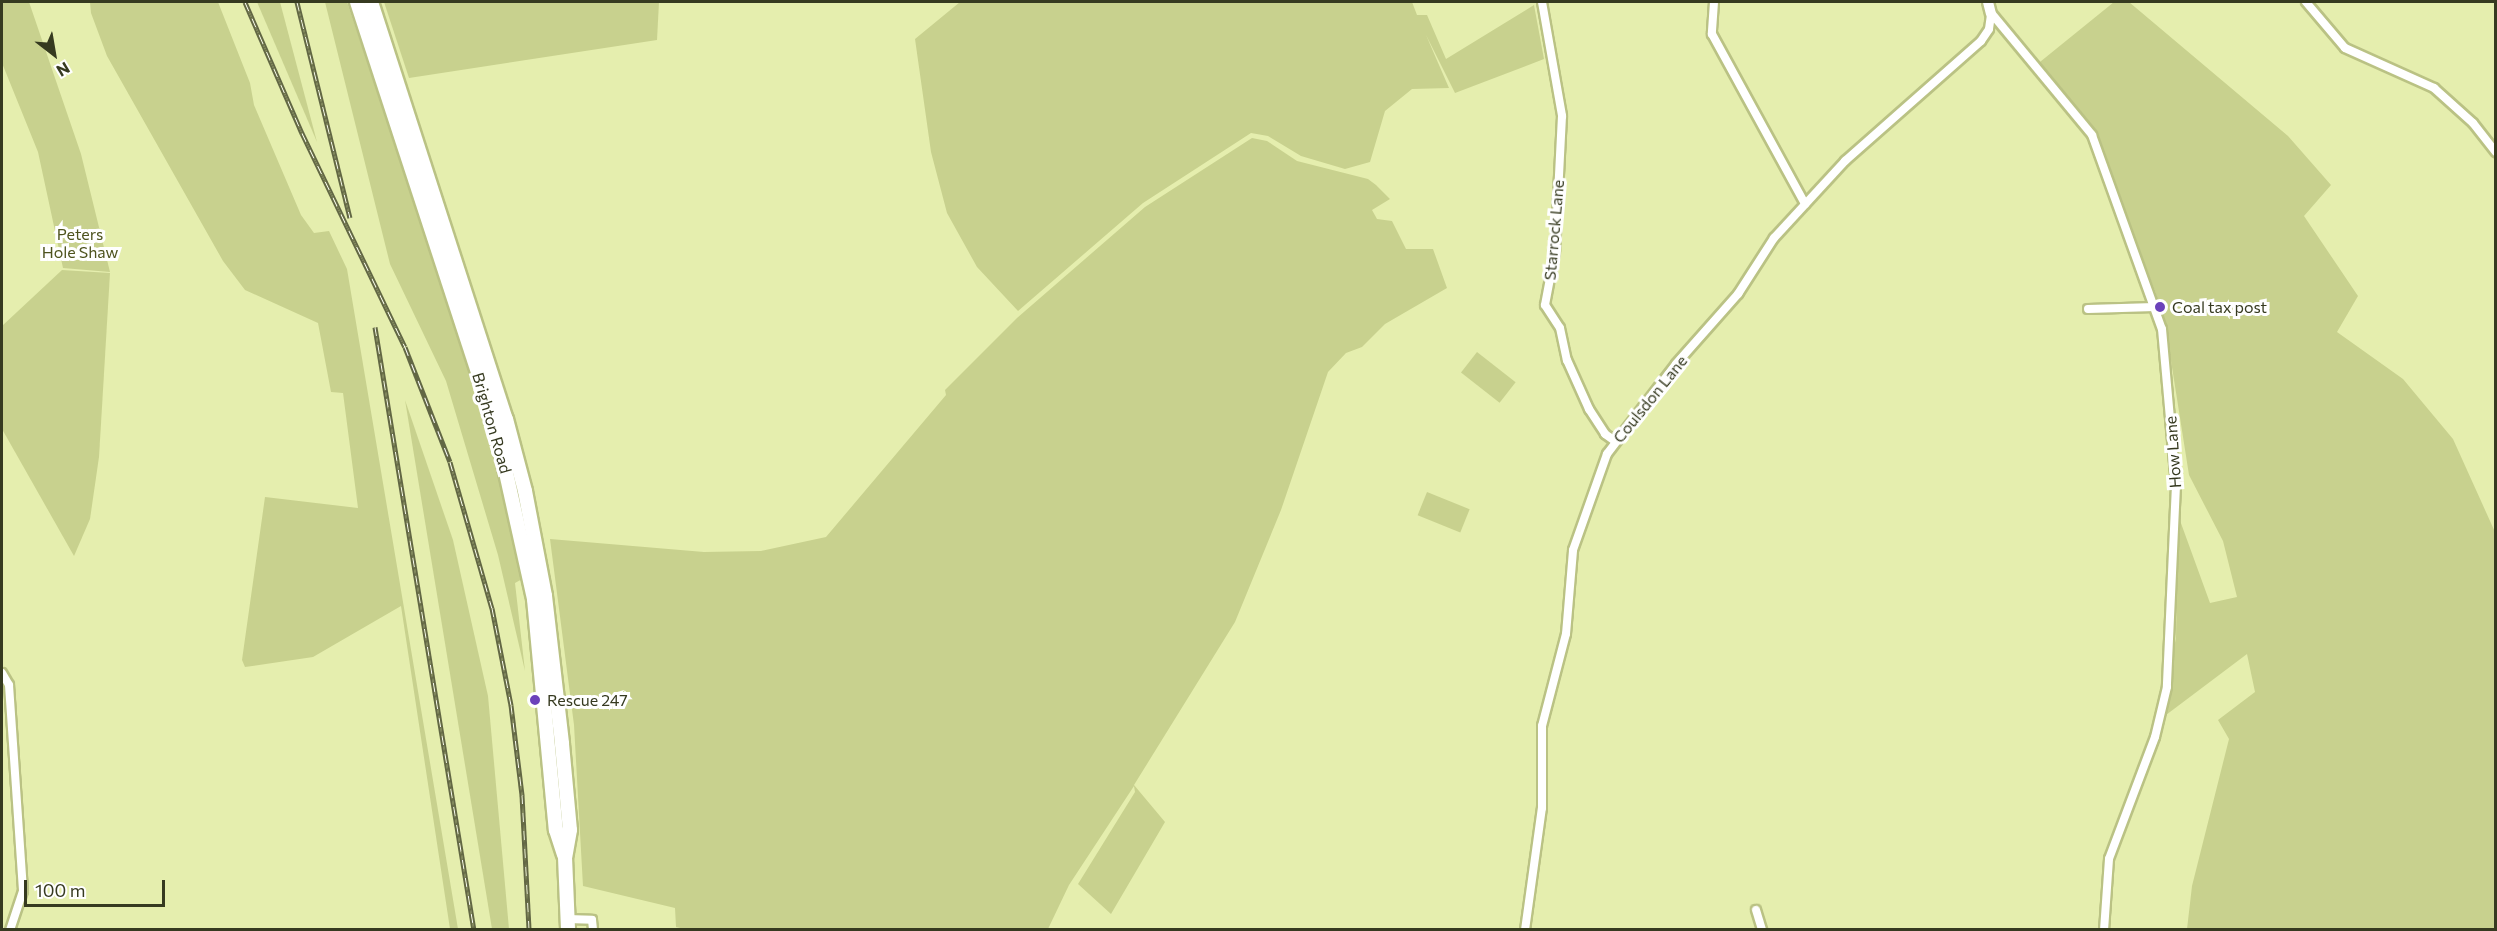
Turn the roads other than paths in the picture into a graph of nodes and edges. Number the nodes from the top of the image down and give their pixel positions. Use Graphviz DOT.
graph roads {
  1 [pos="357,2"];
  2 [pos="370,2"];
  3 [pos="1542,2"];
  4 [pos="1713,2"];
  5 [pos="1988,2"];
  6 [pos="2306,2"];
  7 [pos="1991,14"];
  8 [pos="2496,152"];
  9 [pos="1805,204"];
  10 [pos="2155,307"];
  11 [pos="2088,309"];
  12 [pos="1615,441"];
  13 [pos="2,673"];
  14 [pos="565,857"];
  15 [pos="1756,910"];
  16 [pos="567,924"];
  17 [pos="10,930"];
  18 [pos="594,930"];
  19 [pos="1525,930"];
  20 [pos="1762,930"];
  21 [pos="2104,930"];
  1 -- 14 [label="highway, Brighton Road"];
  2 -- 14 [label="highway, Brighton Road"];
  3 -- 12 [label="street, Starrock Lane"];
  4 -- 9 [label="street"];
  5 -- 7 [label="street"];
  6 -- 8 [label="street"];
  7 -- 9 [label="street, Coulsdon Lane"];
  7 -- 10 [label="street, How Lane"];
  9 -- 12 [label="street, Coulsdon Lane"];
  10 -- 11 [label="street"];
  10 -- 21 [label="street, How Lane"];
  12 -- 19 [label="street, Coulsdon Lane"];
  13 -- 17 [label="street"];
  14 -- 16 [label="highway, Brighton Road"];
  15 -- 20 [label="street"];
  16 -- 18 [label="street"];
}
